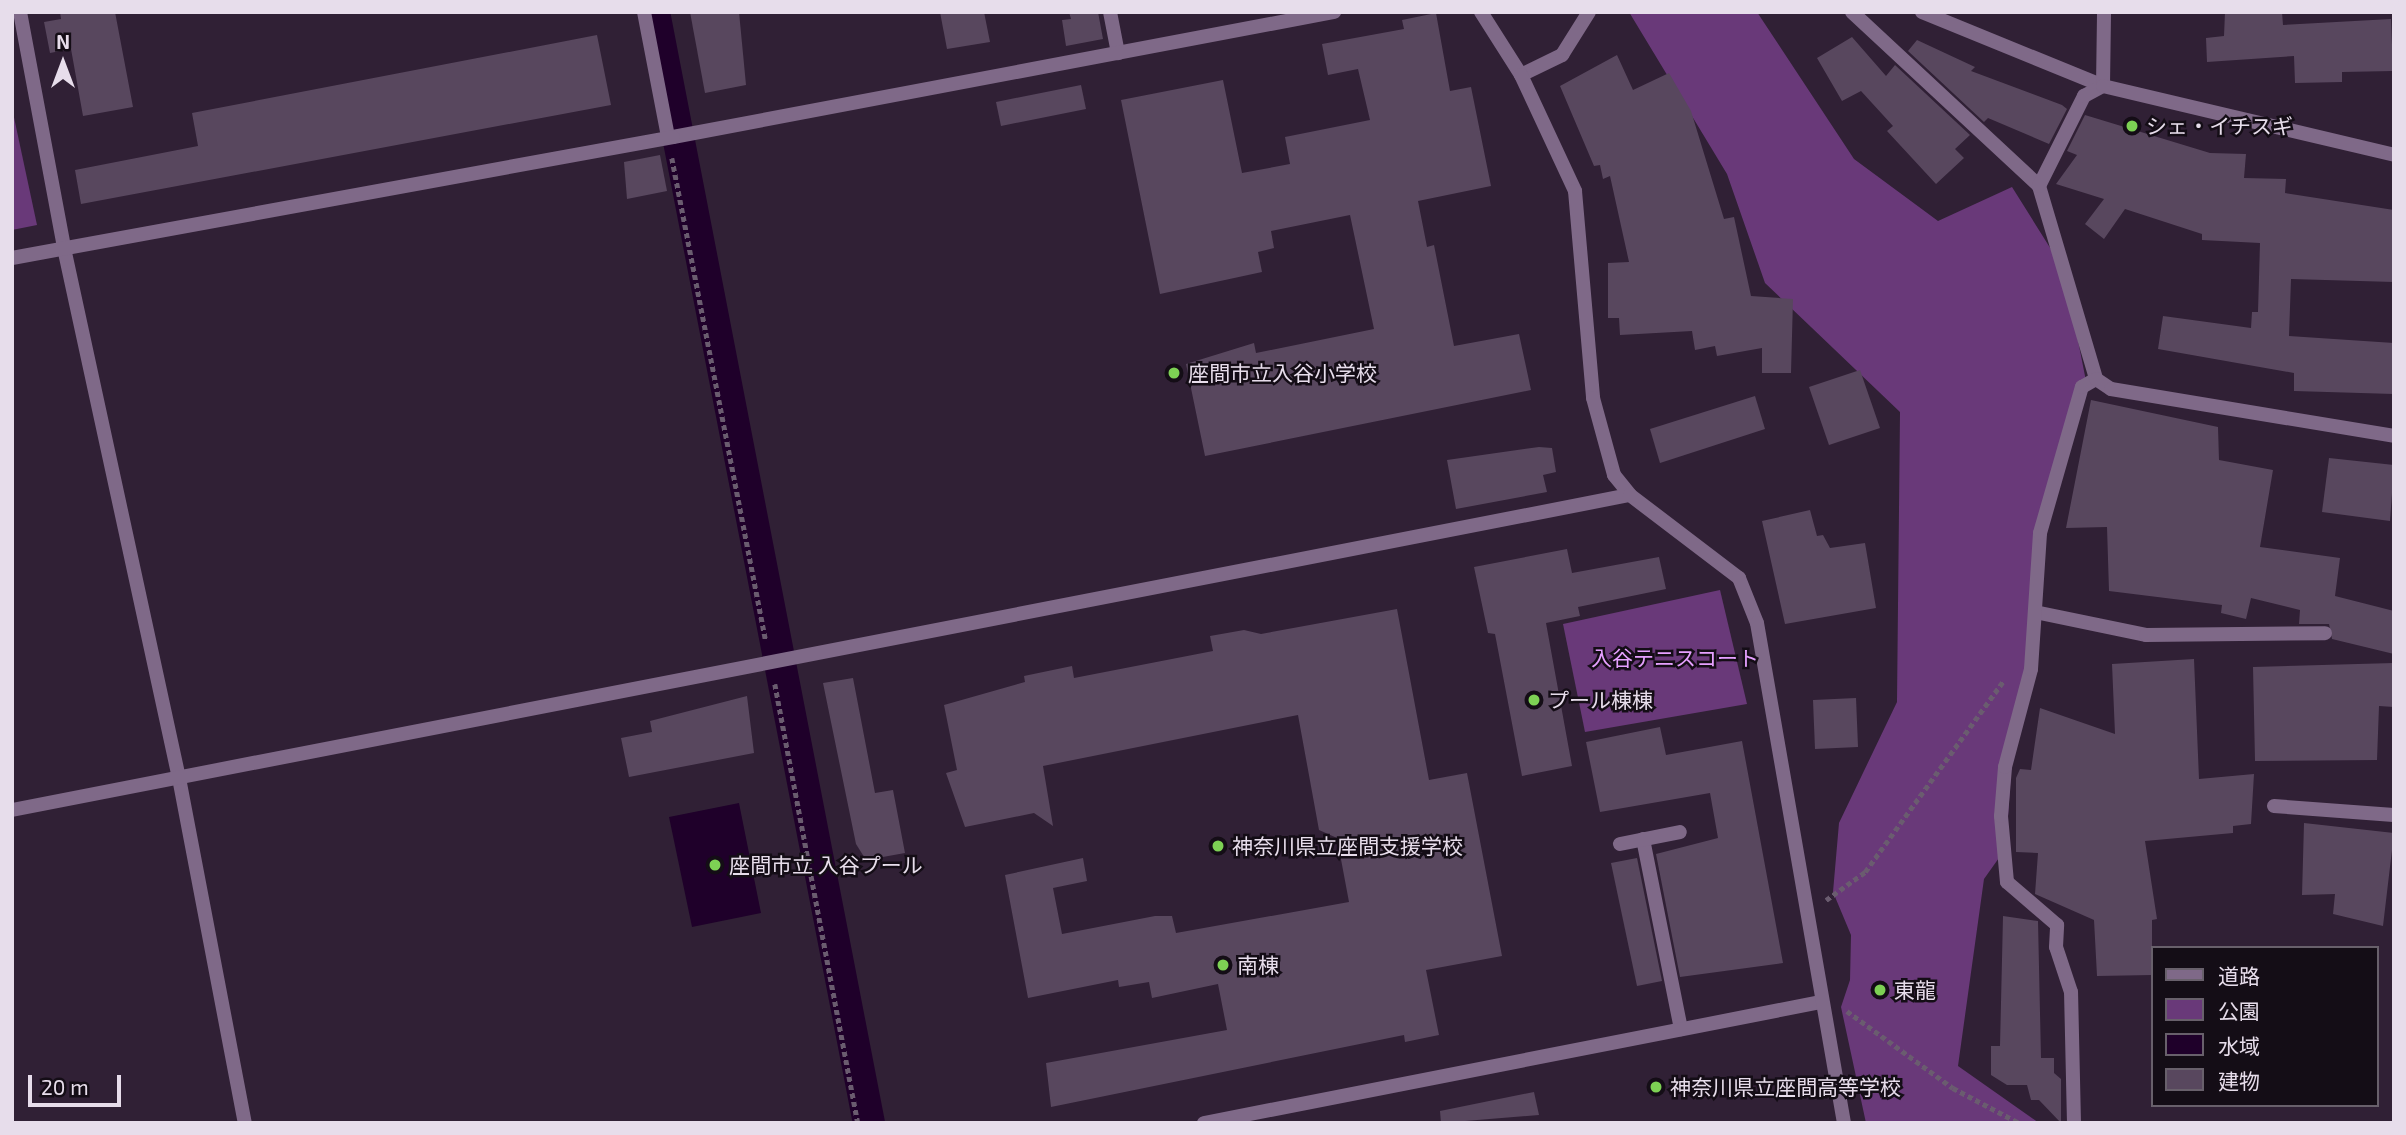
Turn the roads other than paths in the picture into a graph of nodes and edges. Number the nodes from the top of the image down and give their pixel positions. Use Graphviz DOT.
graph roads {
  1 [pos="20,12"];
  2 [pos="644,12"];
  3 [pos="1110,12"];
  4 [pos="1334,12"];
  5 [pos="1481,12"];
  6 [pos="1589,12"];
  7 [pos="1852,12"];
  8 [pos="1922,12"];
  9 [pos="2104,12"];
  10 [pos="1118,53"];
  11 [pos="1521,75"];
  12 [pos="2103,86"];
  13 [pos="670,137"];
  14 [pos="2394,155"];
  15 [pos="2039,187"];
  16 [pos="64,248"];
  17 [pos="12,258"];
  18 [pos="2096,379"];
  19 [pos="2394,436"];
  20 [pos="1630,495"];
  21 [pos="2035,612"];
  22 [pos="2325,633"];
  23 [pos="179,778"];
  24 [pos="2274,806"];
  25 [pos="12,810"];
  26 [pos="2394,815"];
  27 [pos="1680,832"];
  28 [pos="1643,839"];
  29 [pos="1620,844"];
  30 [pos="1821,1002"];
  31 [pos="1681,1029"];
  32 [pos="245,1123"];
  33 [pos="1204,1123"];
  34 [pos="1844,1123"];
  35 [pos="2074,1123"];
  1 -- 16 [label="street"];
  2 -- 13 [label="street"];
  3 -- 10 [label="street"];
  4 -- 10 [label="street"];
  5 -- 11 [label="street"];
  6 -- 11 [label="street"];
  7 -- 15 [label="street"];
  8 -- 12 [label="street"];
  9 -- 12 [label="street"];
  10 -- 13 [label="street"];
  11 -- 20 [label="street"];
  12 -- 14 [label="street"];
  12 -- 15 [label="street"];
  13 -- 16 [label="street"];
  15 -- 18 [label="street"];
  16 -- 17 [label="street"];
  16 -- 23 [label="street"];
  18 -- 19 [label="street"];
  18 -- 21 [label="street"];
  20 -- 23 [label="street"];
  20 -- 30 [label="street"];
  21 -- 22 [label="street"];
  21 -- 35 [label="street"];
  23 -- 25 [label="street"];
  23 -- 32 [label="street"];
  24 -- 26 [label="street"];
  27 -- 28 [label="street"];
  28 -- 29 [label="street"];
  28 -- 31 [label="street"];
  30 -- 31 [label="street"];
  30 -- 34 [label="street"];
  31 -- 33 [label="street"];
}
